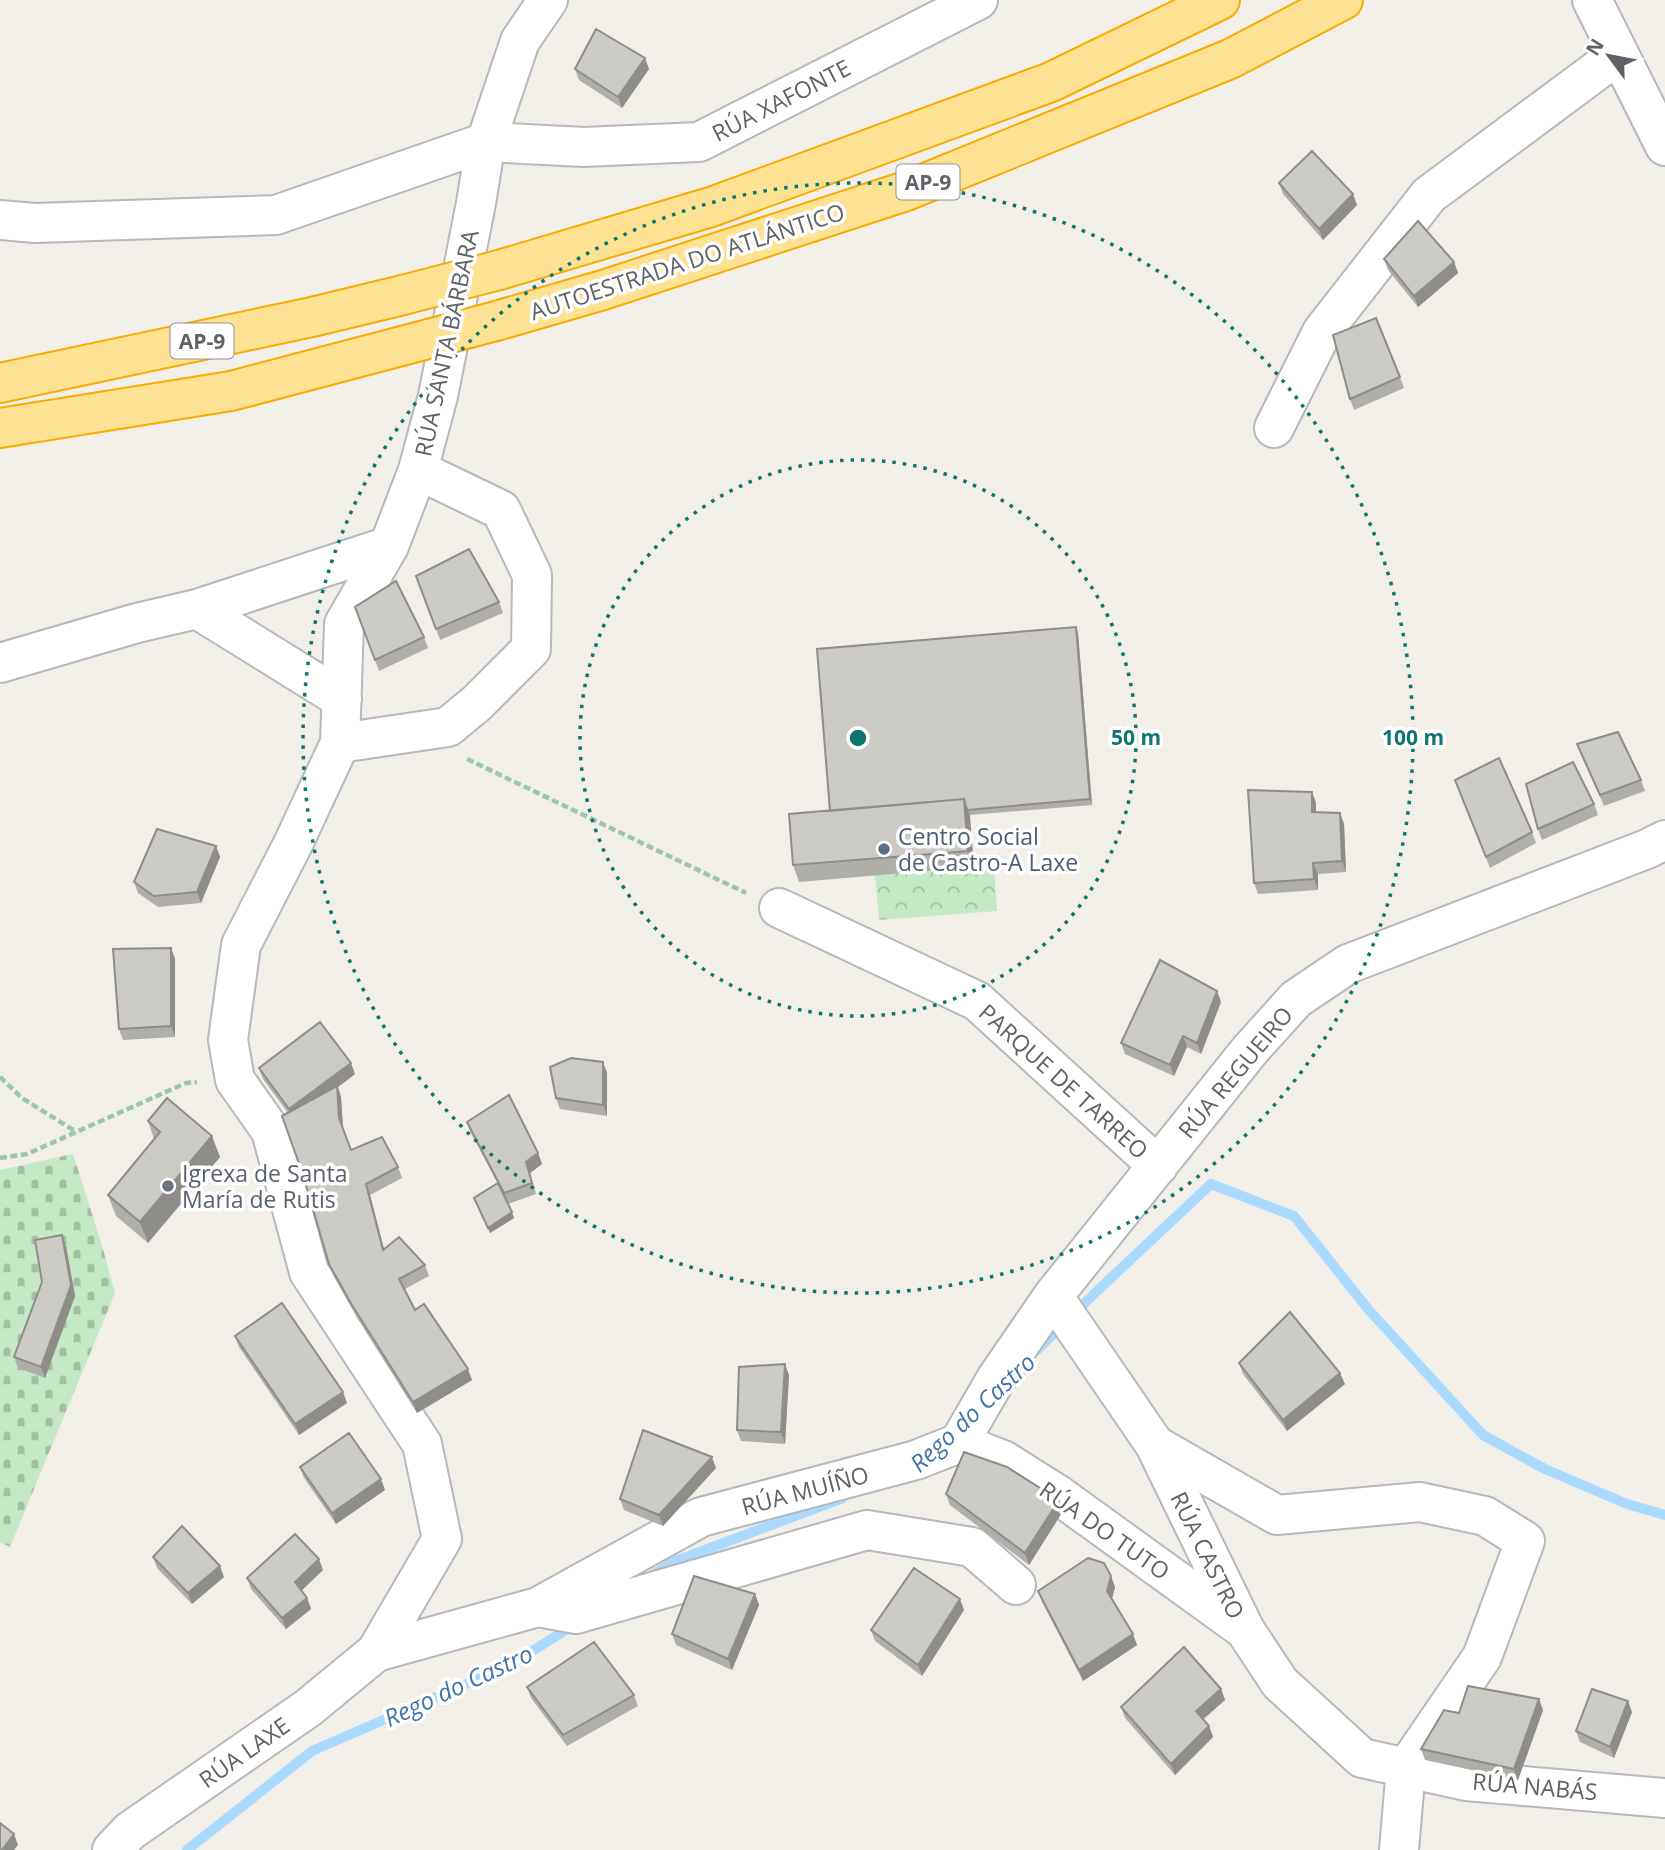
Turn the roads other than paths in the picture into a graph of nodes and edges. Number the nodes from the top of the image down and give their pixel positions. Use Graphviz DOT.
graph roads {
  1 [pos="548,0"];
  2 [pos="978,0"];
  3 [pos="1220,0"];
  4 [pos="1343,0"];
  5 [pos="1603,4"];
  6 [pos="1619,54"];
  7 [pos="486,142"];
  8 [pos="1665,146"];
  9 [pos="0,220"];
  10 [pos="0,383"];
  11 [pos="0,428"];
  12 [pos="1274,428"];
  13 [pos="418,470"];
  14 [pos="389,547"];
  15 [pos="197,609"];
  16 [pos="0,663"];
  17 [pos="342,699"];
  18 [pos="340,743"];
  19 [pos="1665,840"];
  20 [pos="779,908"];
  21 [pos="1158,1166"];
  22 [pos="1053,1296"];
  23 [pos="959,1443"];
  24 [pos="1155,1445"];
  25 [pos="1016,1585"];
  26 [pos="538,1607"];
  27 [pos="1245,1630"];
  28 [pos="376,1651"];
  29 [pos="1406,1768"];
  30 [pos="1665,1798"];
  31 [pos="112,1850"];
  32 [pos="1399,1850"];
  1 -- 7 [label="street, RÚA SANTA BÁRBARA"];
  2 -- 7 [label="street, RÚA XAFONTE"];
  3 -- 10 [label="highway, AUTOESTRADA DO ATLÁNTICO / AP-9, bridge"];
  4 -- 11 [label="highway, AUTOESTRADA DO ATLÁNTICO / AP-9, bridge"];
  5 -- 6 [label="street"];
  6 -- 8 [label="street"];
  6 -- 12 [label="street"];
  7 -- 9 [label="street"];
  7 -- 13 [label="street, RÚA SANTA BÁRBARA"];
  13 -- 14 [label="street, RÚA SANTA BÁRBARA"];
  13 -- 18 [label="street"];
  14 -- 15 [label="street"];
  14 -- 17 [label="street, RÚA SANTA BÁRBARA"];
  15 -- 16 [label="street"];
  15 -- 17 [label="street"];
  17 -- 18 [label="street, RÚA SANTA BÁRBARA"];
  18 -- 28 [label="street, RÚA SANTA BÁRBARA"];
  19 -- 21 [label="street, RÚA REGUEIRO"];
  20 -- 21 [label="street, PARQUE DE TARREO"];
  21 -- 22 [label="street, RÚA REGUEIRO"];
  22 -- 23 [label="street"];
  22 -- 24 [label="street, RÚA CASTRO"];
  23 -- 26 [label="street, RÚA MUÍÑO"];
  23 -- 27 [label="street, RÚA DO TUTO"];
  24 -- 27 [label="street, RÚA CASTRO"];
  24 -- 29 [label="street"];
  25 -- 26 [label="street, RÚA MUÍÑO"];
  26 -- 28 [label="street, RÚA MUÍÑO"];
  27 -- 29 [label="street, RÚA CASTRO"];
  28 -- 31 [label="street, RÚA LAXE"];
  29 -- 30 [label="street, RÚA NABÁS"];
  29 -- 32 [label="street"];
}
